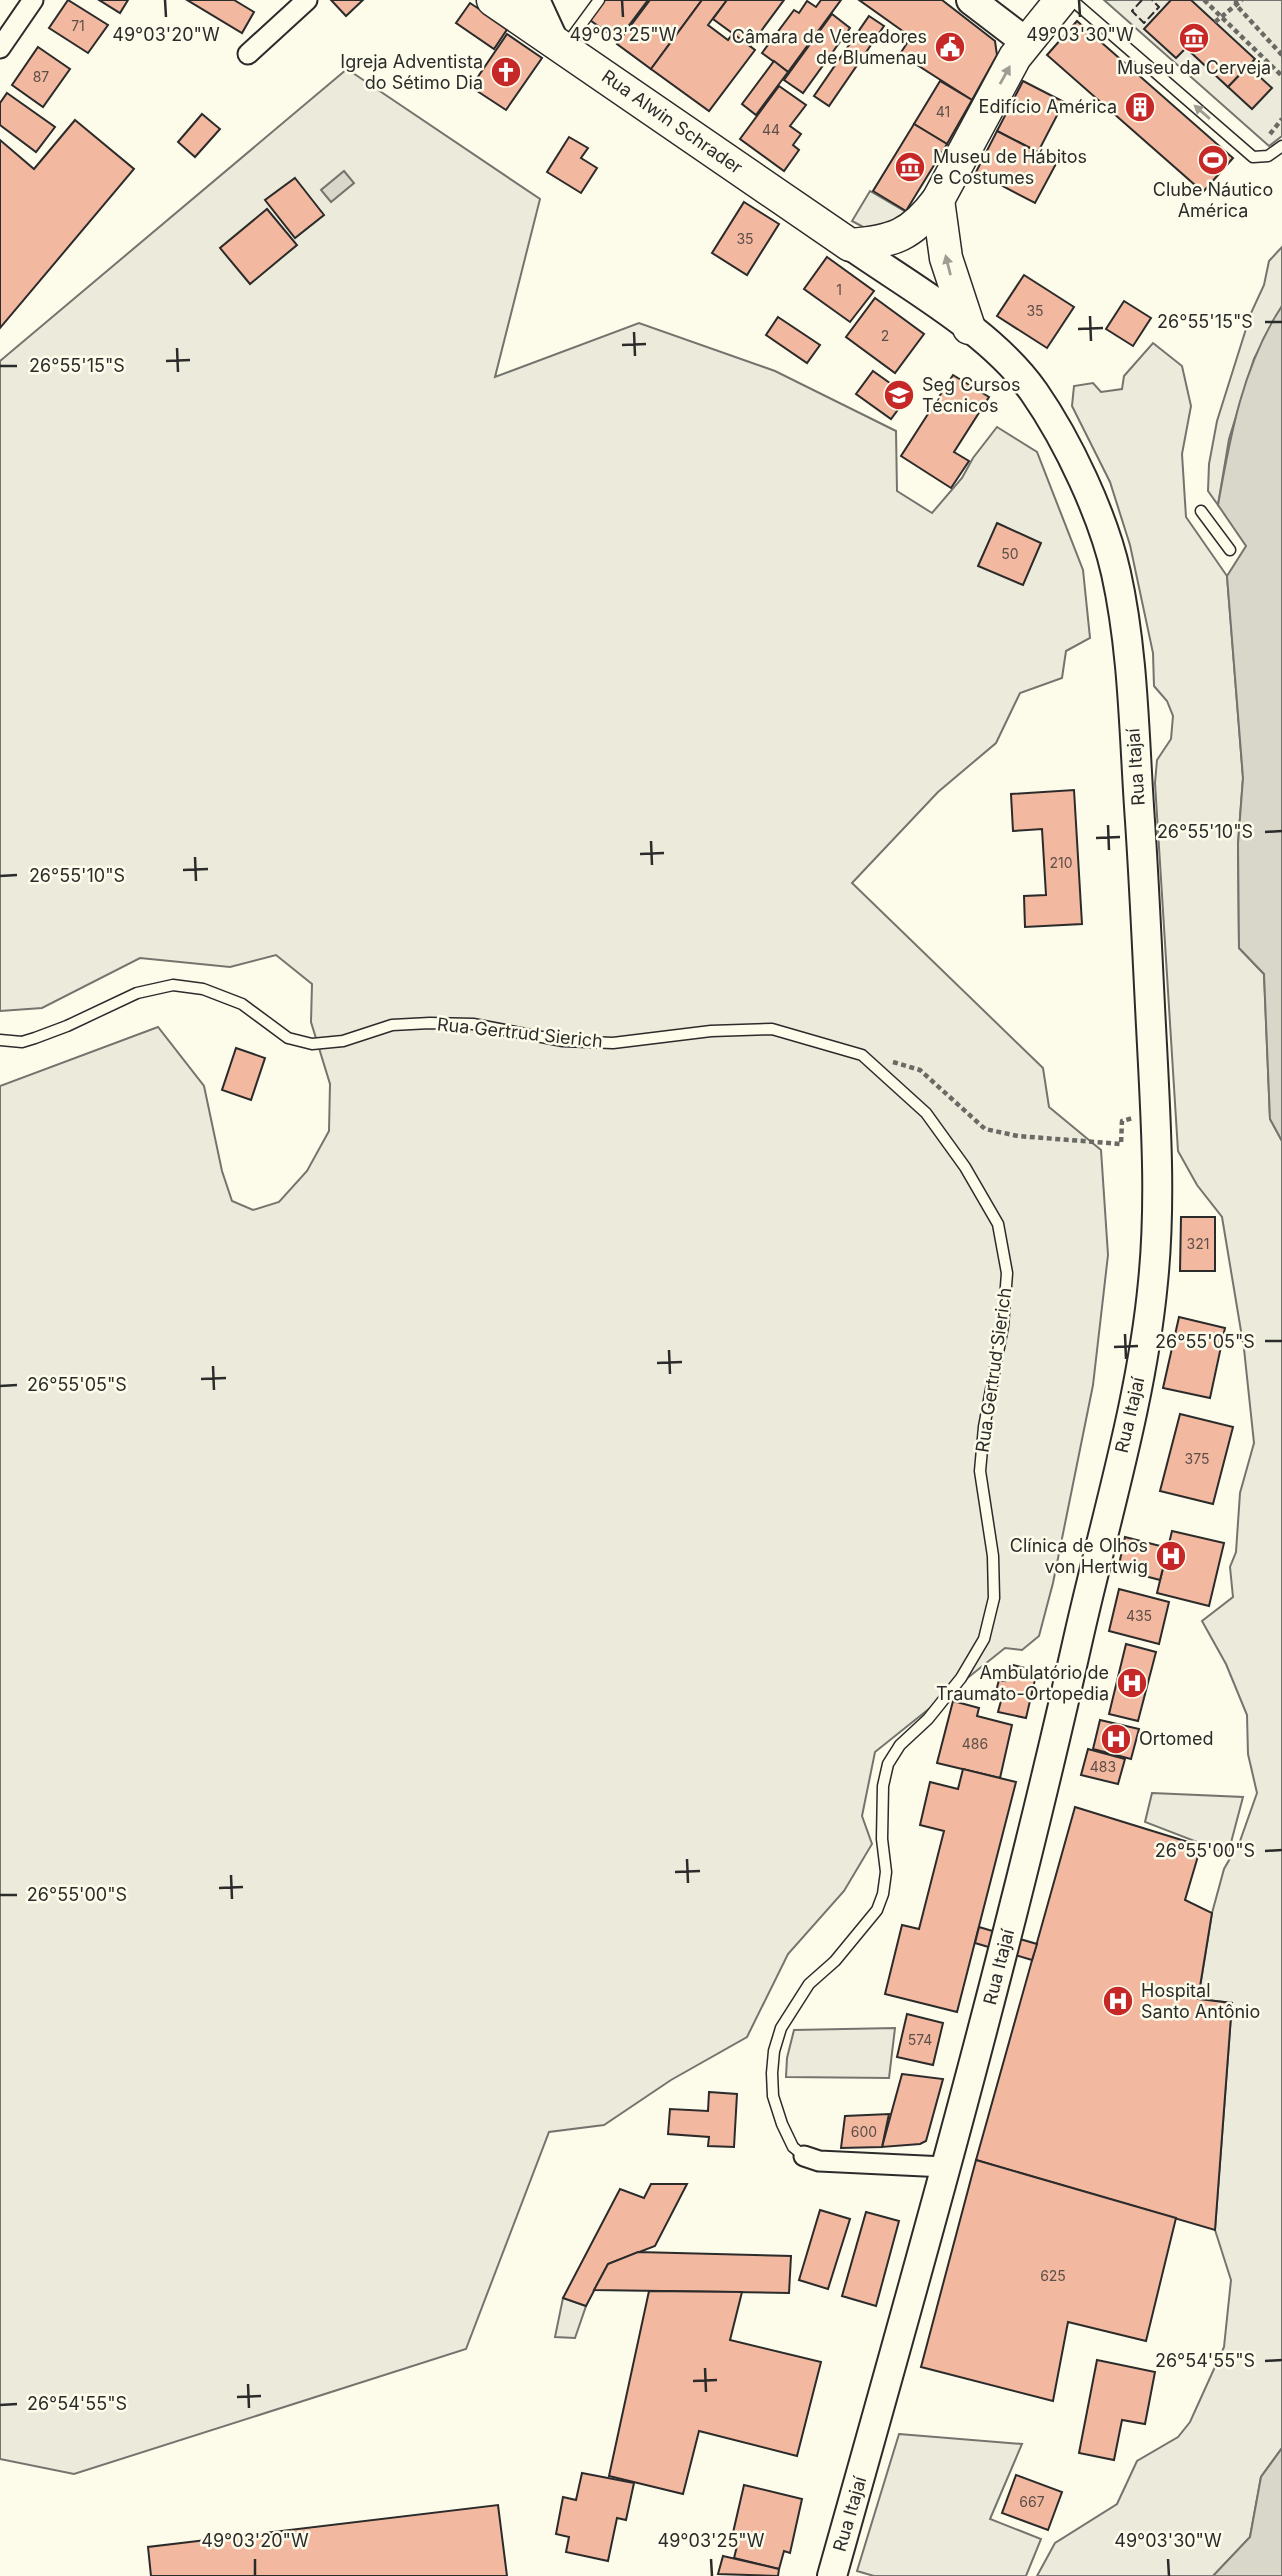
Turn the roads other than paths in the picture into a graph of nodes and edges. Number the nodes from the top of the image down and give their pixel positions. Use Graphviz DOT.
graph roads {
  1 [pos="33,0"];
  2 [pos="307,0"];
  3 [pos="493,0"];
  4 [pos="535,0"];
  5 [pos="599,0"];
  6 [pos="971,0"];
  7 [pos="1061,0"];
  8 [pos="1072,0"];
  9 [pos="1026,42"];
  10 [pos="558,43"];
  11 [pos="0,48"];
  12 [pos="248,54"];
  13 [pos="1282,146"];
  14 [pos="938,200"];
  15 [pos="850,245"];
  16 [pos="968,328"];
  17 [pos="1201,511"];
  18 [pos="1230,550"];
  19 [pos="0,1040"];
  20 [pos="804,2156"];
  21 [pos="945,2167"];
  22 [pos="832,2576"];
  1 -- 11 [label="street"];
  2 -- 12 [label="street"];
  3 -- 10 [label="main road, Rua Alwin Schrader"];
  4 -- 10 [label="main road"];
  5 -- 10 [label="lane"];
  6 -- 9 [label="main road"];
  7 -- 9 [label="main road"];
  13 -- 8 [label="lane, one-way"];
  14 -- 9 [label="main road, one-way"];
  10 -- 15 [label="main road, Rua Alwin Schrader"];
  14 -- 15 [label="main road"];
  16 -- 14 [label="main road, one-way"];
  15 -- 16 [label="main road, Rua Itajaí"];
  16 -- 21 [label="main road, Rua Itajaí"];
  17 -- 18 [label="lane"];
  19 -- 20 [label="lane, Rua Gertrud Sierich"];
  20 -- 21 [label="street, Rua Gertrud Sierich"];
  21 -- 22 [label="main road, Rua Itajaí"];
}
